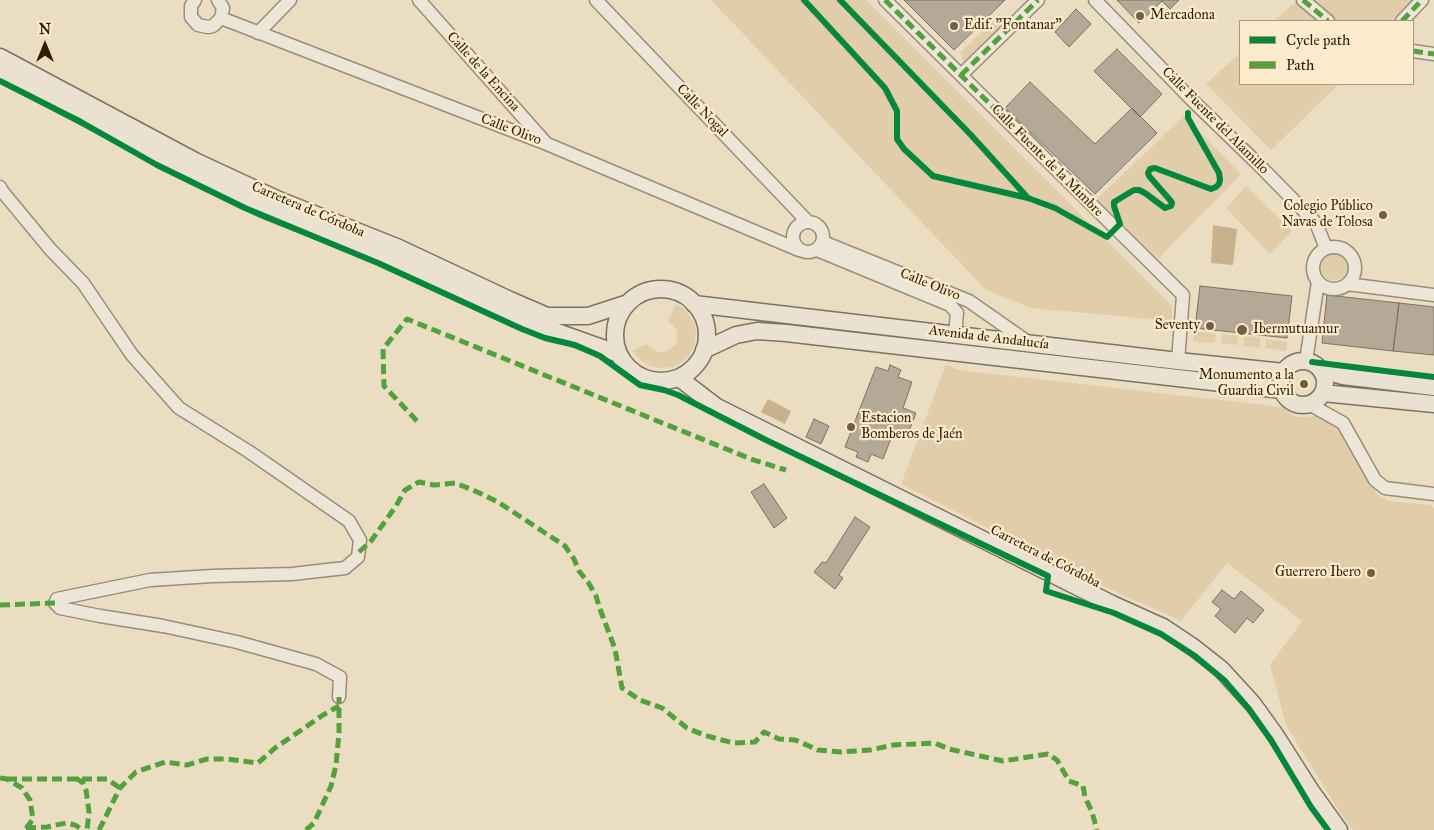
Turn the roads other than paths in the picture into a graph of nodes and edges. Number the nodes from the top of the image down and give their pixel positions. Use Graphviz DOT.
graph roads {
  1 [pos="218,0"];
  2 [pos="290,0"];
  3 [pos="419,0"];
  4 [pos="596,0"];
  5 [pos="885,0"];
  6 [pos="1038,0"];
  7 [pos="1095,0"];
  8 [pos="1303,0"];
  9 [pos="1422,0"];
  10 [pos="188,2"];
  11 [pos="221,18"];
  12 [pos="1327,20"];
  13 [pos="1403,20"];
  14 [pos="258,33"];
  15 [pos="1414,51"];
  16 [pos="1434,54"];
  17 [pos="0,57"];
  18 [pos="0,72"];
  19 [pos="961,75"];
  20 [pos="548,144"];
  21 [pos="0,187"];
  22 [pos="808,222"];
  23 [pos="820,246"];
  24 [pos="1326,248"];
  25 [pos="799,250"];
  26 [pos="1318,282"];
  27 [pos="1347,284"];
  28 [pos="1434,295"];
  29 [pos="628,303"];
  30 [pos="694,304"];
  31 [pos="955,334"];
  32 [pos="1029,343"];
  33 [pos="704,350"];
  34 [pos="619,354"];
  35 [pos="1178,361"];
  36 [pos="1306,361"];
  37 [pos="1322,370"];
  38 [pos="1284,372"];
  39 [pos="679,378"];
  40 [pos="1434,387"];
  41 [pos="1282,390"];
  42 [pos="1323,393"];
  43 [pos="1309,404"];
  44 [pos="1434,404"];
  45 [pos="1434,494"];
  46 [pos="339,697"];
  47 [pos="1339,830"];
  1 -- 11 [label="street"];
  2 -- 14 [label="street"];
  3 -- 20 [label="street, Calle de la Encina"];
  4 -- 22 [label="street, Calle Nogal"];
  5 -- 19 [label="street, Calle Fuente de la Mimbre"];
  6 -- 19 [label="street"];
  7 -- 24 [label="street, Calle Fuente del Alamillo"];
  8 -- 12 [label="street"];
  9 -- 13 [label="street"];
  10 -- 11 [label="street"];
  11 -- 14 [label="street, Calle Olivo"];
  14 -- 20 [label="street, Calle Olivo"];
  15 -- 16 [label="street"];
  17 -- 29 [label="main road, Carretera de Córdoba"];
  18 -- 34 [label="main road, Carretera de Córdoba"];
  19 -- 35 [label="street, Calle Fuente de la Mimbre"];
  20 -- 25 [label="street, Calle Olivo"];
  21 -- 46 [label="street"];
  22 -- 23 [label="street"];
  22 -- 25 [label="street"];
  23 -- 25 [label="street"];
  23 -- 31 [label="street, Calle Olivo"];
  23 -- 32 [label="street, Calle Olivo"];
  24 -- 26 [label="street"];
  24 -- 27 [label="street"];
  26 -- 27 [label="street"];
  26 -- 36 [label="street"];
  27 -- 28 [label="street"];
  29 -- 30 [label="main road"];
  29 -- 34 [label="main road"];
  30 -- 31 [label="main road, Avenida de Andalucía"];
  30 -- 33 [label="main road"];
  31 -- 32 [label="main road, Avenida de Andalucía"];
  32 -- 35 [label="main road, Avenida de Andalucía"];
  33 -- 39 [label="main road"];
  33 -- 41 [label="main road, Avenida de Andalucía"];
  34 -- 39 [label="main road"];
  35 -- 38 [label="main road, Avenida de Andalucía"];
  36 -- 37 [label="main road"];
  36 -- 38 [label="main road"];
  37 -- 40 [label="main road"];
  37 -- 42 [label="main road"];
  38 -- 41 [label="main road"];
  39 -- 47 [label="main road, Carretera de Córdoba"];
  41 -- 43 [label="main road"];
  42 -- 43 [label="main road"];
  42 -- 44 [label="main road"];
  43 -- 45 [label="street"];
}
